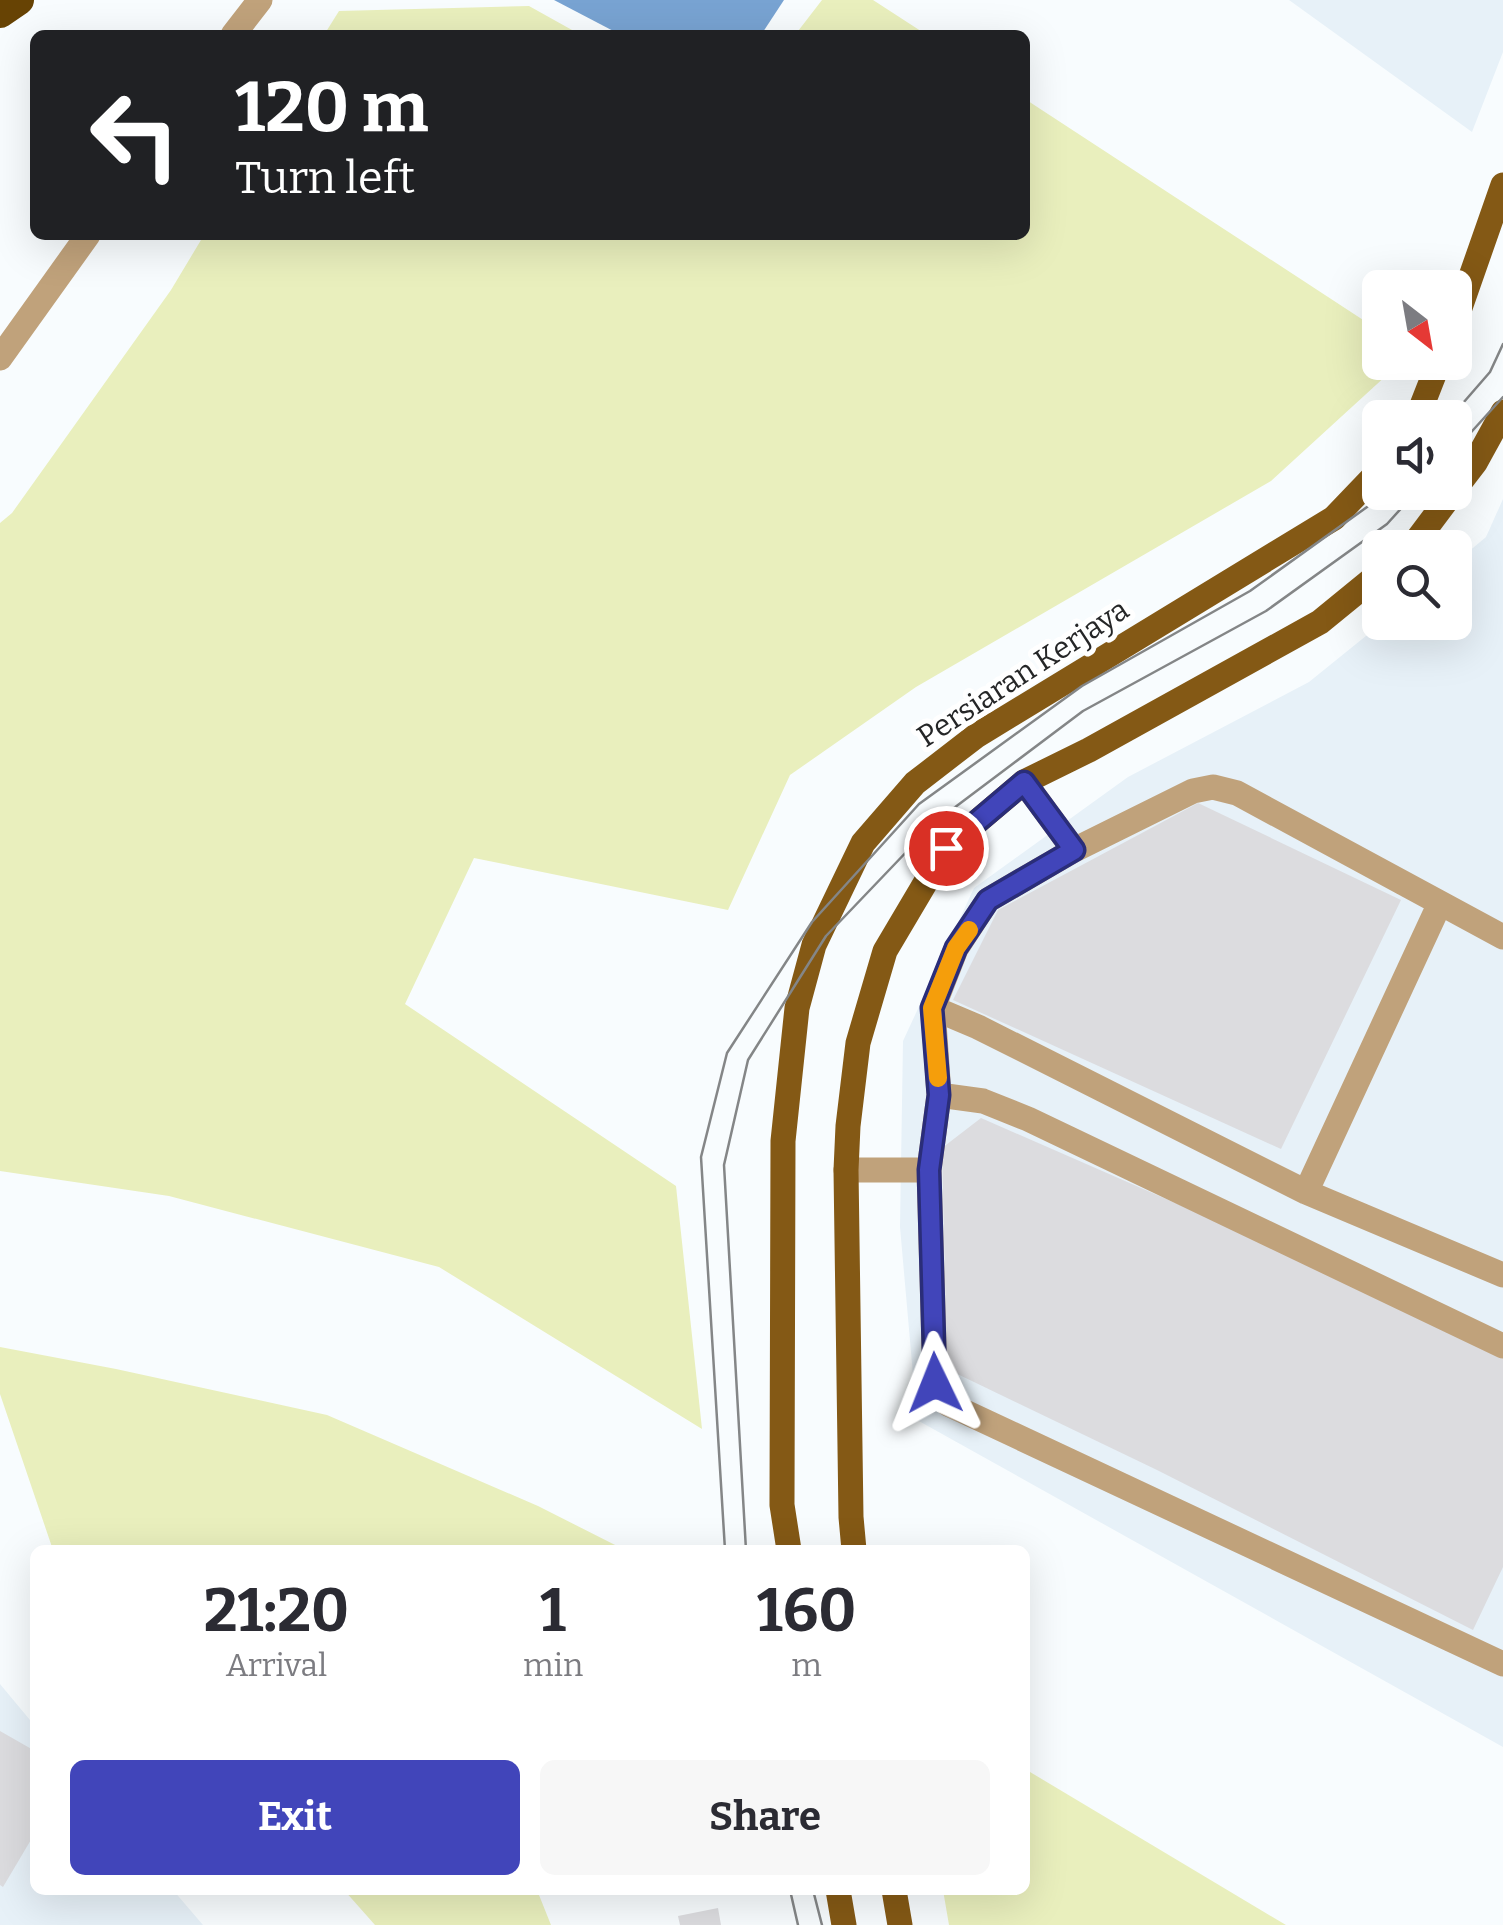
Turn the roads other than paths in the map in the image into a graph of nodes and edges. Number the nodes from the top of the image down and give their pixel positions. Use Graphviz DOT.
graph roads {
  1 [pos="18,0"];
  2 [pos="260,0"];
  3 [pos="0,13"];
  4 [pos="237,30"];
  5 [pos="1503,186"];
  6 [pos="84,240"];
  7 [pos="1472,274"];
  8 [pos="0,358"];
  9 [pos="1503,412"];
  10 [pos="1472,467"];
  11 [pos="1362,489"];
  12 [pos="1440,510"];
  13 [pos="1425,530"];
  14 [pos="1362,588"];
  15 [pos="1024,782"];
  16 [pos="1074,850"];
  17 [pos="1440,903"];
  18 [pos="1503,937"];
  19 [pos="932,1008"];
  20 [pos="939,1095"];
  21 [pos="846,1170"];
  22 [pos="929,1170"];
  23 [pos="1306,1192"];
  24 [pos="1503,1275"];
  25 [pos="1503,1346"];
  26 [pos="788,1545"];
  27 [pos="854,1545"];
  28 [pos="1503,1664"];
  29 [pos="839,1895"];
  30 [pos="895,1895"];
  31 [pos="844,1925"];
  32 [pos="900,1925"];
  1 -- 3 [label="highway"];
  2 -- 4 [label="lane"];
  5 -- 7 [label="main road"];
  6 -- 8 [label="lane"];
  9 -- 10 [label="main road"];
  11 -- 26 [label="main road, Persiaran Kerjaya"];
  12 -- 13 [label="main road"];
  14 -- 15 [label="main road"];
  15 -- 16 [label="lane"];
  15 -- 21 [label="main road"];
  16 -- 17 [label="lane"];
  16 -- 19 [label="lane"];
  17 -- 18 [label="lane"];
  17 -- 23 [label="lane"];
  19 -- 20 [label="lane"];
  19 -- 23 [label="lane"];
  20 -- 22 [label="lane"];
  20 -- 25 [label="lane"];
  21 -- 22 [label="lane"];
  21 -- 27 [label="main road"];
  22 -- 28 [label="lane"];
  23 -- 24 [label="lane"];
  29 -- 31 [label="main road"];
  30 -- 32 [label="main road"];
}
